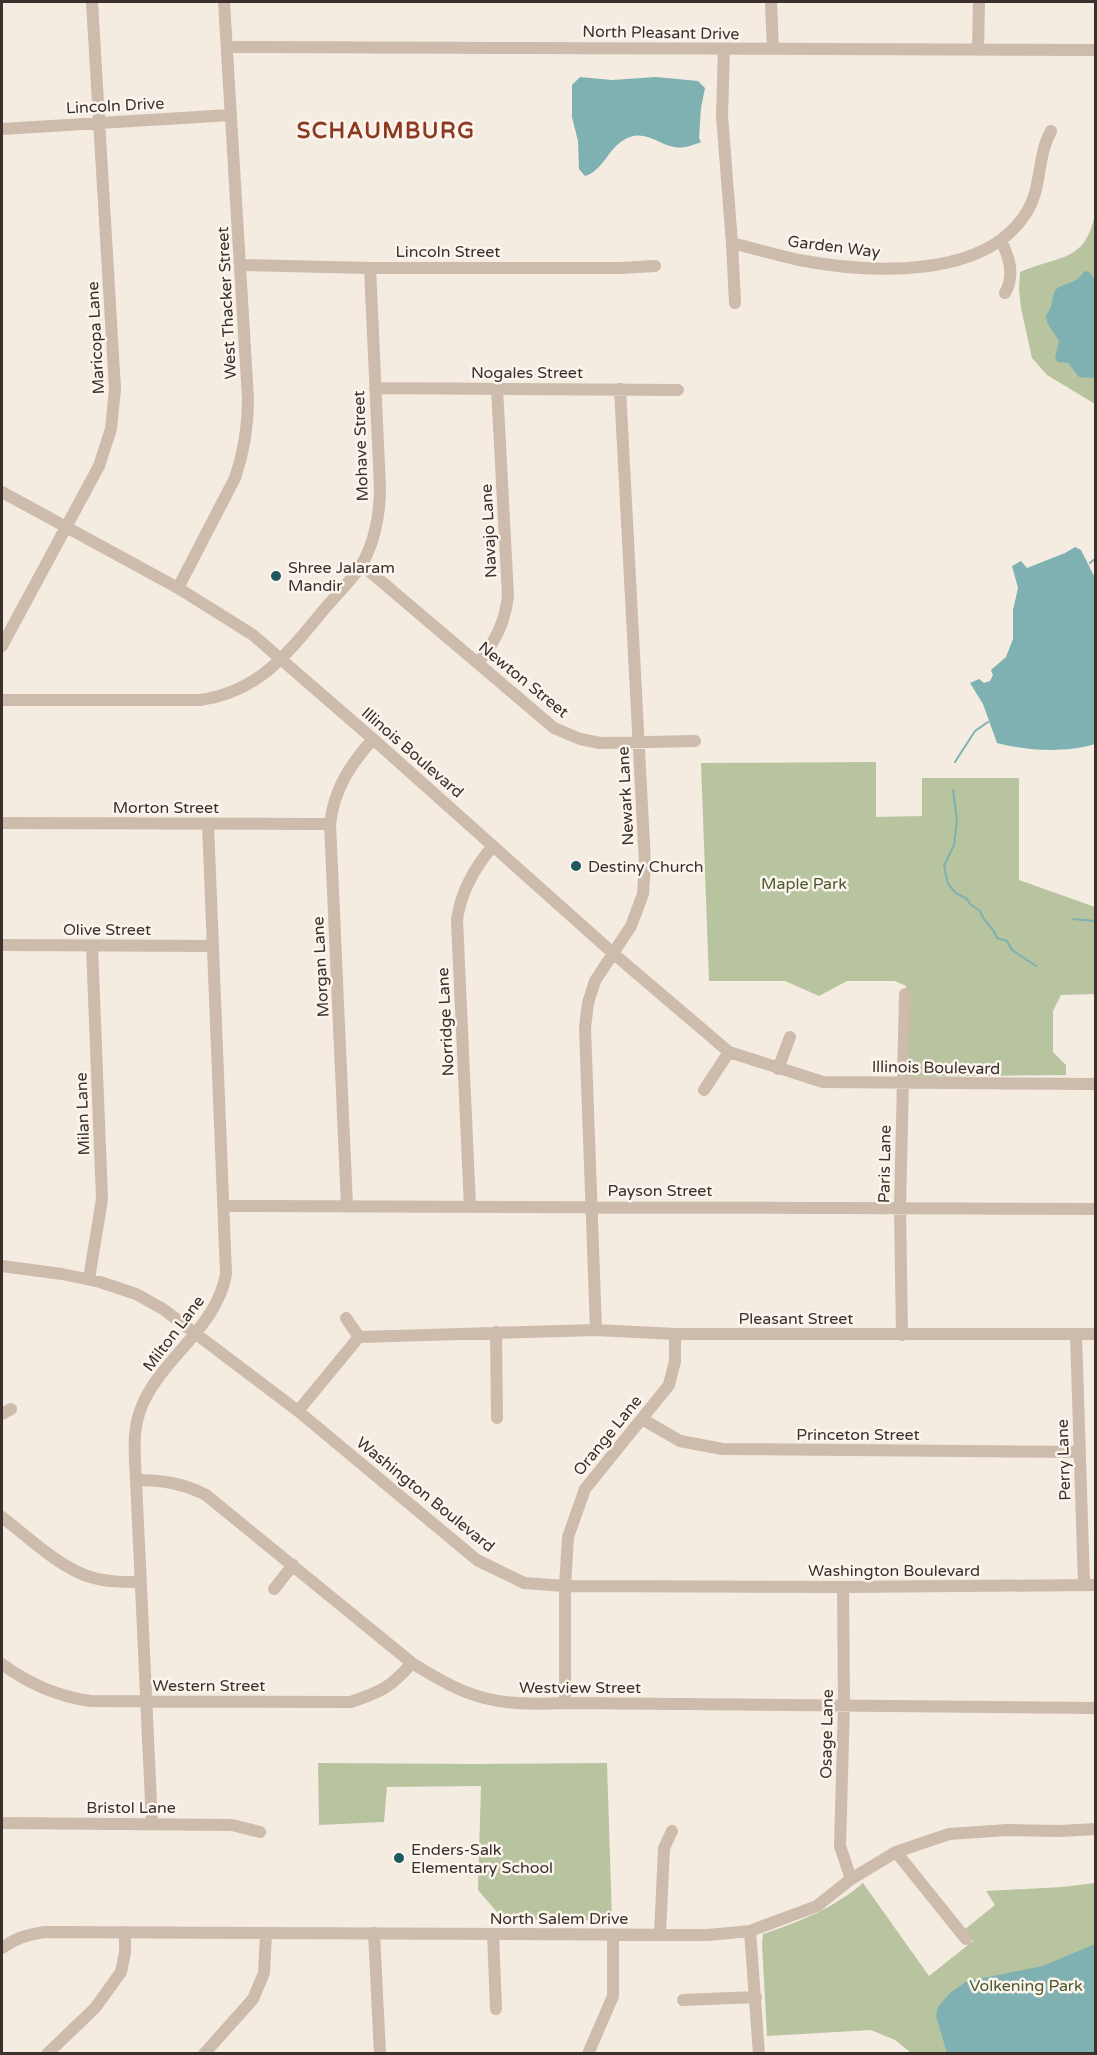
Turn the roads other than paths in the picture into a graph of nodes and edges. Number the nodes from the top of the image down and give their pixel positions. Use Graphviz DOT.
graph roads {
  1 [pos="92,2"];
  2 [pos="224,2"];
  3 [pos="771,2"];
  4 [pos="979,2"];
  5 [pos="227,47"];
  6 [pos="772,49"];
  7 [pos="724,50"];
  8 [pos="978,50"];
  9 [pos="1095,50"];
  10 [pos="231,115"];
  11 [pos="99,123"];
  12 [pos="2,129"];
  13 [pos="1051,131"];
  14 [pos="1001,241"];
  15 [pos="732,243"];
  16 [pos="241,265"];
  17 [pos="656,266"];
  18 [pos="370,268"];
  19 [pos="1005,293"];
  20 [pos="735,303"];
  21 [pos="375,388"];
  22 [pos="497,388"];
  23 [pos="620,389"];
  24 [pos="678,390"];
  25 [pos="2,492"];
  26 [pos="65,528"];
  27 [pos="362,565"];
  28 [pos="178,588"];
  29 [pos="2,646"];
  30 [pos="282,660"];
  31 [pos="478,663"];
  32 [pos="2,700"];
  33 [pos="373,739"];
  34 [pos="695,741"];
  35 [pos="638,743"];
  36 [pos="2,823"];
  37 [pos="208,824"];
  38 [pos="330,824"];
  39 [pos="493,846"];
  40 [pos="2,945"];
  41 [pos="92,946"];
  42 [pos="213,946"];
  43 [pos="614,954"];
  44 [pos="905,994"];
  45 [pos="790,1037"];
  46 [pos="729,1052"];
  47 [pos="778,1069"];
  48 [pos="902,1083"];
  49 [pos="1095,1084"];
  50 [pos="704,1090"];
  51 [pos="347,1205"];
  52 [pos="225,1206"];
  53 [pos="470,1206"];
  54 [pos="592,1206"];
  55 [pos="900,1208"];
  56 [pos="1095,1209"];
  57 [pos="2,1266"];
  58 [pos="89,1279"];
  59 [pos="346,1318"];
  60 [pos="596,1330"];
  61 [pos="196,1332"];
  62 [pos="496,1332"];
  63 [pos="675,1334"];
  64 [pos="1076,1334"];
  65 [pos="1095,1334"];
  66 [pos="902,1335"];
  67 [pos="358,1337"];
  68 [pos="298,1411"];
  69 [pos="497,1418"];
  70 [pos="642,1419"];
  71 [pos="1080,1452"];
  72 [pos="136,1480"];
  73 [pos="2,1517"];
  74 [pos="292,1565"];
  75 [pos="140,1582"];
  76 [pos="1090,1585"];
  77 [pos="565,1586"];
  78 [pos="843,1587"];
  79 [pos="274,1589"];
  80 [pos="412,1663"];
  81 [pos="2,1664"];
  82 [pos="146,1702"];
  83 [pos="565,1703"];
  84 [pos="844,1705"];
  85 [pos="1095,1708"];
  86 [pos="2,1823"];
  87 [pos="152,1824"];
  88 [pos="1095,1829"];
  89 [pos="672,1831"];
  90 [pos="260,1832"];
  91 [pos="896,1852"];
  92 [pos="851,1879"];
  93 [pos="750,1931"];
  94 [pos="125,1932"];
  95 [pos="374,1933"];
  96 [pos="266,1934"];
  97 [pos="493,1934"];
  98 [pos="660,1934"];
  99 [pos="613,1935"];
  100 [pos="966,1939"];
  101 [pos="2,1948"];
  102 [pos="756,1997"];
  103 [pos="683,2000"];
  104 [pos="496,2009"];
  105 [pos="208,2052"];
  106 [pos="47,2054"];
  107 [pos="380,2054"];
  108 [pos="588,2054"];
  109 [pos="759,2054"];
  1 -- 11 [label="street, Maricopa Lane"];
  2 -- 5 [label="street, West Thacker Street"];
  3 -- 6 [label="street"];
  4 -- 8 [label="street"];
  5 -- 7 [label="street, North Pleasant Drive"];
  5 -- 10 [label="street, West Thacker Street"];
  6 -- 7 [label="street, North Pleasant Drive"];
  6 -- 8 [label="street, North Pleasant Drive"];
  7 -- 15 [label="street"];
  8 -- 9 [label="street, North Pleasant Drive"];
  10 -- 11 [label="street, Lincoln Drive"];
  10 -- 16 [label="street, West Thacker Street"];
  11 -- 12 [label="street, Lincoln Drive"];
  11 -- 26 [label="street, Maricopa Lane"];
  13 -- 14 [label="street, Garden Way"];
  14 -- 15 [label="street, Garden Way"];
  14 -- 19 [label="street"];
  15 -- 20 [label="street"];
  16 -- 18 [label="street, Lincoln Street"];
  16 -- 28 [label="street, West Thacker Street"];
  17 -- 18 [label="street, Lincoln Street"];
  18 -- 21 [label="street, Mohave Street"];
  21 -- 22 [label="street, Nogales Street"];
  21 -- 27 [label="street, Mohave Street"];
  22 -- 23 [label="street, Nogales Street"];
  22 -- 31 [label="street, Navajo Lane"];
  23 -- 24 [label="street, Nogales Street"];
  23 -- 35 [label="street, Newark Lane"];
  25 -- 26 [label="street, Illinois Boulevard"];
  26 -- 28 [label="street, Illinois Boulevard"];
  26 -- 29 [label="street, Maricopa Lane"];
  27 -- 30 [label="street, Mohave Street"];
  27 -- 31 [label="street, Newton Street"];
  28 -- 30 [label="street, Illinois Boulevard"];
  30 -- 32 [label="street, Mohave Street"];
  30 -- 33 [label="street, Illinois Boulevard"];
  31 -- 35 [label="street, Newton Street"];
  33 -- 38 [label="street, Morgan Lane"];
  33 -- 39 [label="street, Illinois Boulevard"];
  34 -- 35 [label="street, Newton Street"];
  35 -- 43 [label="street, Newark Lane"];
  36 -- 37 [label="street, Morton Street"];
  37 -- 38 [label="street, Morton Street"];
  37 -- 42 [label="street, Milton Lane"];
  38 -- 51 [label="street, Morgan Lane"];
  39 -- 43 [label="street, Illinois Boulevard"];
  39 -- 53 [label="street, Norridge Lane"];
  40 -- 41 [label="street, Olive Street"];
  41 -- 42 [label="street, Olive Street"];
  41 -- 58 [label="street, Milan Lane"];
  42 -- 52 [label="street, Milton Lane"];
  43 -- 46 [label="street, Illinois Boulevard"];
  43 -- 54 [label="street, Newark Lane"];
  44 -- 48 [label="street, Paris Lane"];
  45 -- 47 [label="street"];
  46 -- 47 [label="street, Illinois Boulevard"];
  46 -- 50 [label="street"];
  47 -- 48 [label="street, Illinois Boulevard"];
  48 -- 49 [label="street, Illinois Boulevard"];
  48 -- 55 [label="street, Paris Lane"];
  51 -- 52 [label="street, Payson Street"];
  51 -- 53 [label="street, Payson Street"];
  52 -- 61 [label="street, Milton Lane"];
  53 -- 54 [label="street, Payson Street"];
  54 -- 55 [label="street, Payson Street"];
  54 -- 60 [label="street, Newark Lane"];
  55 -- 56 [label="street, Payson Street"];
  55 -- 66 [label="street, Paris Lane"];
  57 -- 58 [label="street, Washington Boulevard"];
  58 -- 61 [label="street, Washington Boulevard"];
  59 -- 67 [label="street"];
  60 -- 62 [label="street, Pleasant Street"];
  60 -- 63 [label="street, Pleasant Street"];
  61 -- 68 [label="street, Washington Boulevard"];
  61 -- 72 [label="street, Milton Lane"];
  62 -- 67 [label="street, Pleasant Street"];
  62 -- 69 [label="street"];
  63 -- 66 [label="street, Pleasant Street"];
  63 -- 70 [label="street, Orange Lane"];
  64 -- 65 [label="street, Pleasant Street"];
  64 -- 66 [label="street, Pleasant Street"];
  64 -- 71 [label="street, Perry Lane"];
  67 -- 68 [label="street"];
  68 -- 77 [label="street, Washington Boulevard"];
  70 -- 71 [label="street, Princeton Street"];
  70 -- 77 [label="street, Orange Lane"];
  71 -- 76 [label="street, Perry Lane"];
  72 -- 74 [label="street, Westview Street"];
  72 -- 75 [label="street, Milton Lane"];
  73 -- 75 [label="street"];
  74 -- 79 [label="street"];
  74 -- 80 [label="street, Westview Street"];
  75 -- 82 [label="street, Milton Lane"];
  76 -- 78 [label="street, Washington Boulevard"];
  77 -- 78 [label="street, Washington Boulevard"];
  77 -- 83 [label="street, Orange Lane"];
  78 -- 84 [label="street, Osage Lane"];
  80 -- 82 [label="street, Western Street"];
  80 -- 83 [label="street, Westview Street"];
  81 -- 82 [label="street, Western Street"];
  82 -- 87 [label="street, Milton Lane"];
  83 -- 84 [label="street, Westview Street"];
  84 -- 85 [label="street, Westview Street"];
  84 -- 92 [label="street, Osage Lane"];
  86 -- 87 [label="street, Bristol Lane"];
  87 -- 90 [label="street, Bristol Lane"];
  88 -- 91 [label="street, North Salem Drive"];
  89 -- 98 [label="street"];
  91 -- 92 [label="street, North Salem Drive"];
  91 -- 100 [label="street"];
  92 -- 93 [label="street, North Salem Drive"];
  93 -- 98 [label="street, North Salem Drive"];
  93 -- 102 [label="street"];
  94 -- 96 [label="street, North Salem Drive"];
  94 -- 101 [label="street, North Salem Drive"];
  94 -- 106 [label="street"];
  95 -- 96 [label="street, North Salem Drive"];
  95 -- 97 [label="street, North Salem Drive"];
  95 -- 107 [label="street"];
  96 -- 105 [label="street"];
  97 -- 99 [label="street, North Salem Drive"];
  97 -- 104 [label="street"];
  98 -- 99 [label="street, North Salem Drive"];
  99 -- 108 [label="street"];
  102 -- 103 [label="street"];
  102 -- 109 [label="street"];
}
